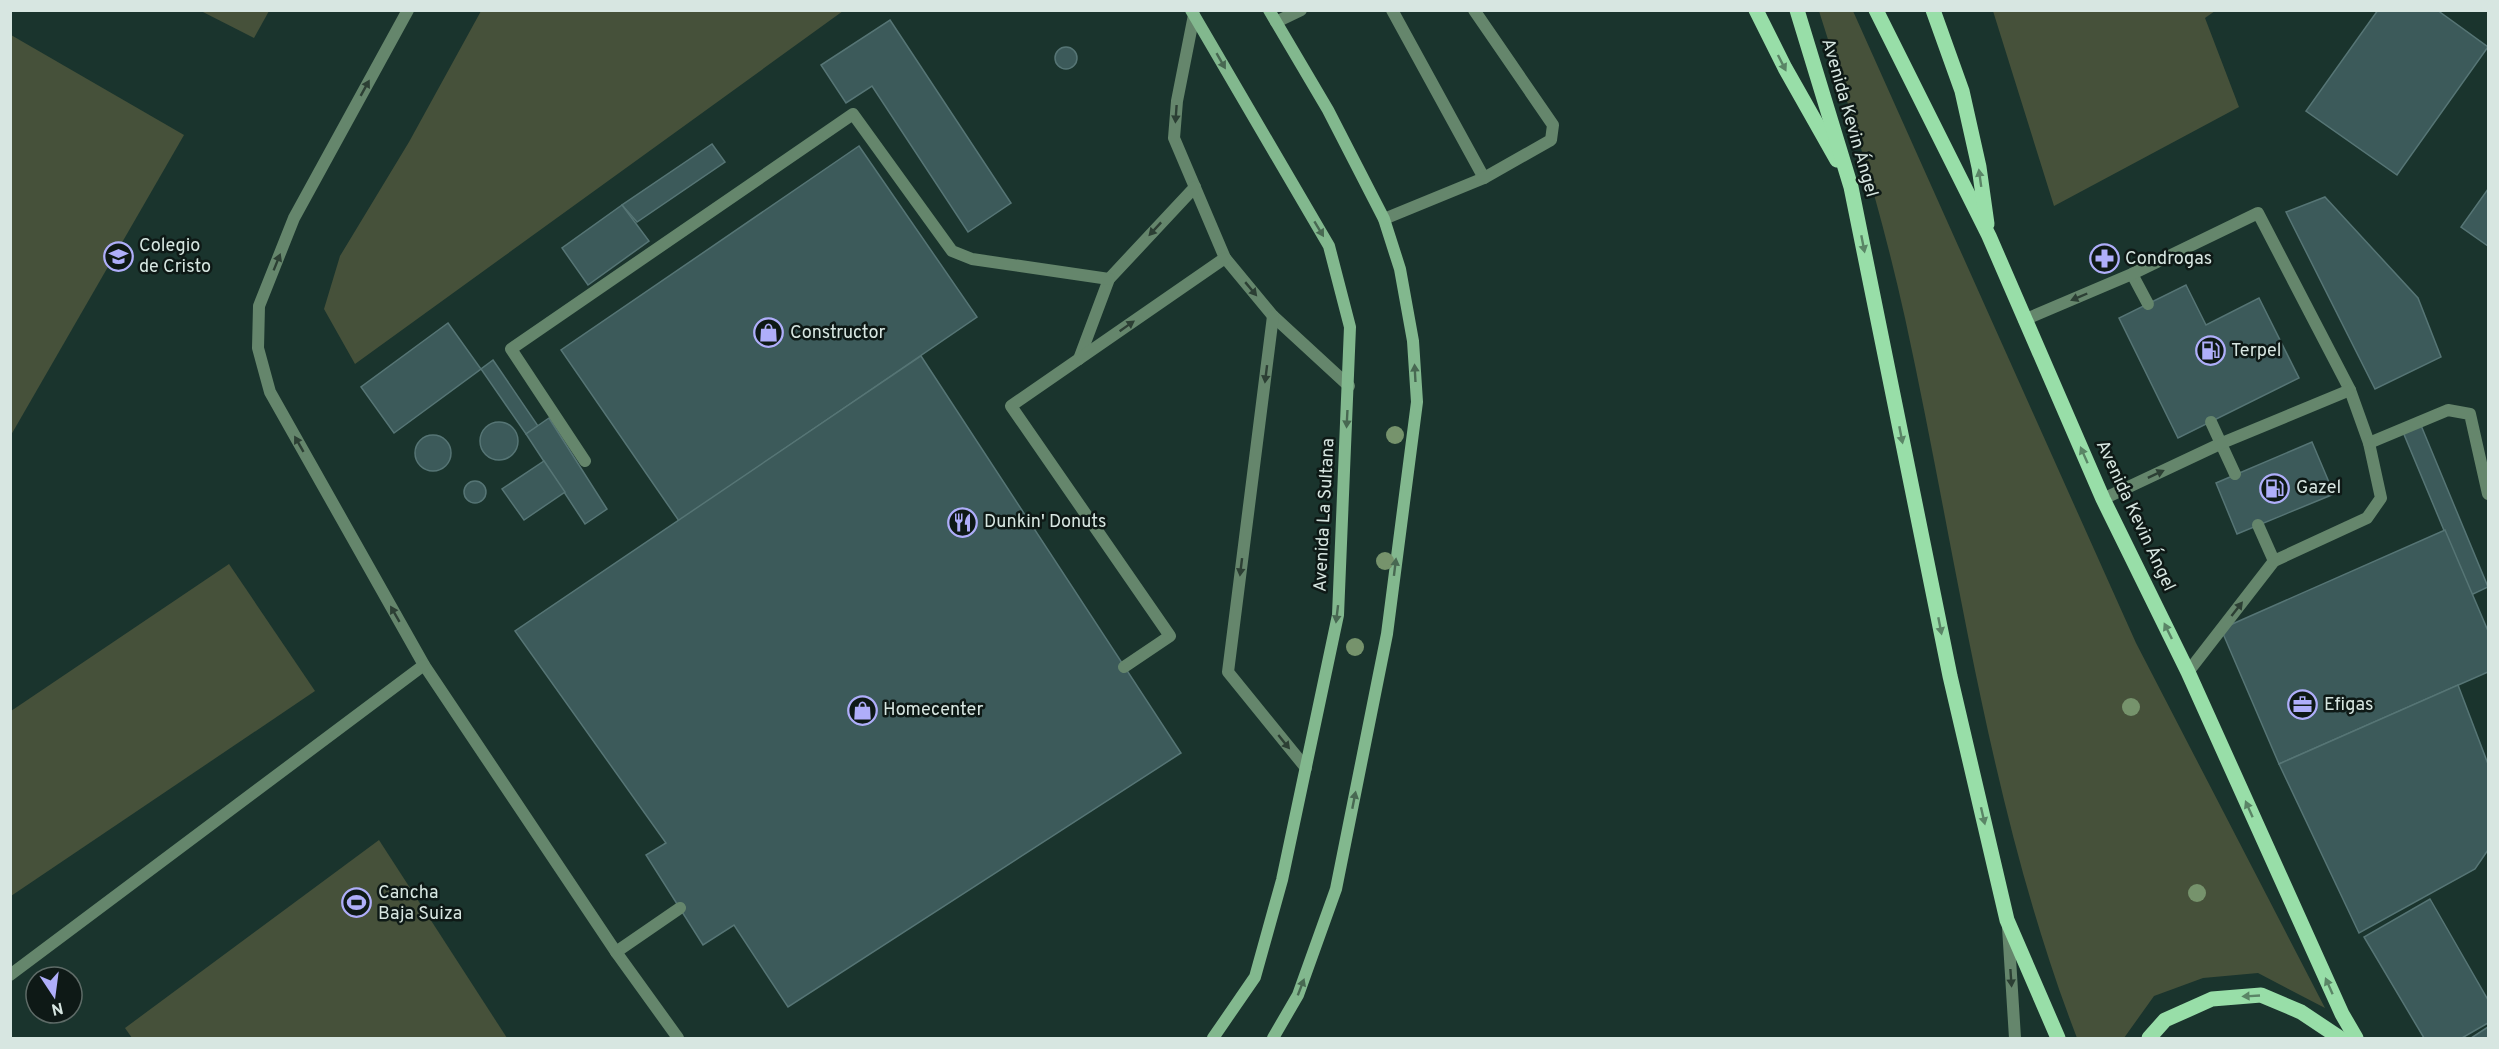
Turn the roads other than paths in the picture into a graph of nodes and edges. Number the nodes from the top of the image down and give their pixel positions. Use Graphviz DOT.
graph roads {
  1 [pos="408,10"];
  2 [pos="1269,10"];
  3 [pos="1301,10"];
  4 [pos="1392,10"];
  5 [pos="1474,10"];
  6 [pos="1756,10"];
  7 [pos="1797,10"];
  8 [pos="1876,10"];
  9 [pos="1934,10"];
  10 [pos="1193,13"];
  11 [pos="1276,22"];
  12 [pos="1484,178"];
  13 [pos="1195,187"];
  14 [pos="1851,187"];
  15 [pos="1384,219"];
  16 [pos="1989,236"];
  17 [pos="1225,258"];
  18 [pos="2132,274"];
  19 [pos="1109,279"];
  20 [pos="2148,304"];
  21 [pos="1273,316"];
  22 [pos="2024,320"];
  23 [pos="1079,359"];
  24 [pos="1348,386"];
  25 [pos="2350,390"];
  26 [pos="2211,422"];
  27 [pos="2222,443"];
  28 [pos="2369,443"];
  29 [pos="585,461"];
  30 [pos="2235,474"];
  31 [pos="2488,494"];
  32 [pos="2103,499"];
  33 [pos="2258,525"];
  34 [pos="2274,561"];
  35 [pos="424,665"];
  36 [pos="1124,667"];
  37 [pos="2188,672"];
  38 [pos="1306,768"];
  39 [pos="680,908"];
  40 [pos="2007,920"];
  41 [pos="616,952"];
  42 [pos="10,975"];
  43 [pos="678,1038"];
  44 [pos="1213,1038"];
  45 [pos="1273,1038"];
  46 [pos="2015,1038"];
  47 [pos="2058,1038"];
  48 [pos="2150,1038"];
  49 [pos="2340,1038"];
  50 [pos="2356,1038"];
  35 -- 1 [label="street, one-way"];
  2 -- 11 [label="street"];
  3 -- 11 [label="street"];
  4 -- 12 [label="street"];
  5 -- 12 [label="street"];
  6 -- 14 [label="main road, one-way"];
  7 -- 14 [label="main road, Avenida Kevin Ángel"];
  8 -- 16 [label="main road, Avenida Kevin Ángel"];
  16 -- 9 [label="main road, one-way"];
  10 -- 13 [label="street, one-way"];
  10 -- 24 [label="street, Avenida La Sultana, one-way"];
  11 -- 15 [label="street"];
  12 -- 15 [label="street"];
  13 -- 17 [label="street"];
  13 -- 19 [label="street, one-way"];
  14 -- 40 [label="main road, Avenida Kevin Ángel, one-way"];
  45 -- 15 [label="street, one-way"];
  16 -- 22 [label="main road, Avenida Kevin Ángel"];
  17 -- 21 [label="street, one-way"];
  23 -- 17 [label="street, one-way"];
  18 -- 20 [label="street"];
  18 -- 22 [label="street, one-way"];
  18 -- 25 [label="street"];
  19 -- 23 [label="street"];
  19 -- 29 [label="street"];
  21 -- 24 [label="street"];
  21 -- 38 [label="street, one-way"];
  32 -- 22 [label="main road, Avenida Kevin Ángel, one-way"];
  23 -- 36 [label="street"];
  24 -- 38 [label="street, Avenida La Sultana, one-way"];
  25 -- 27 [label="street"];
  25 -- 28 [label="street"];
  26 -- 27 [label="street"];
  27 -- 30 [label="street"];
  32 -- 27 [label="street, one-way"];
  28 -- 31 [label="street"];
  28 -- 34 [label="street"];
  37 -- 32 [label="main road, Avenida Kevin Ángel, one-way"];
  33 -- 34 [label="street"];
  37 -- 34 [label="street, one-way"];
  35 -- 41 [label="street"];
  35 -- 42 [label="street"];
  50 -- 37 [label="main road, Avenida Kevin Ángel, one-way"];
  38 -- 44 [label="street, Avenida La Sultana"];
  39 -- 41 [label="street"];
  40 -- 46 [label="street, one-way"];
  40 -- 47 [label="main road, Avenida Kevin Ángel"];
  41 -- 43 [label="street"];
  49 -- 48 [label="main road, one-way"];
}
